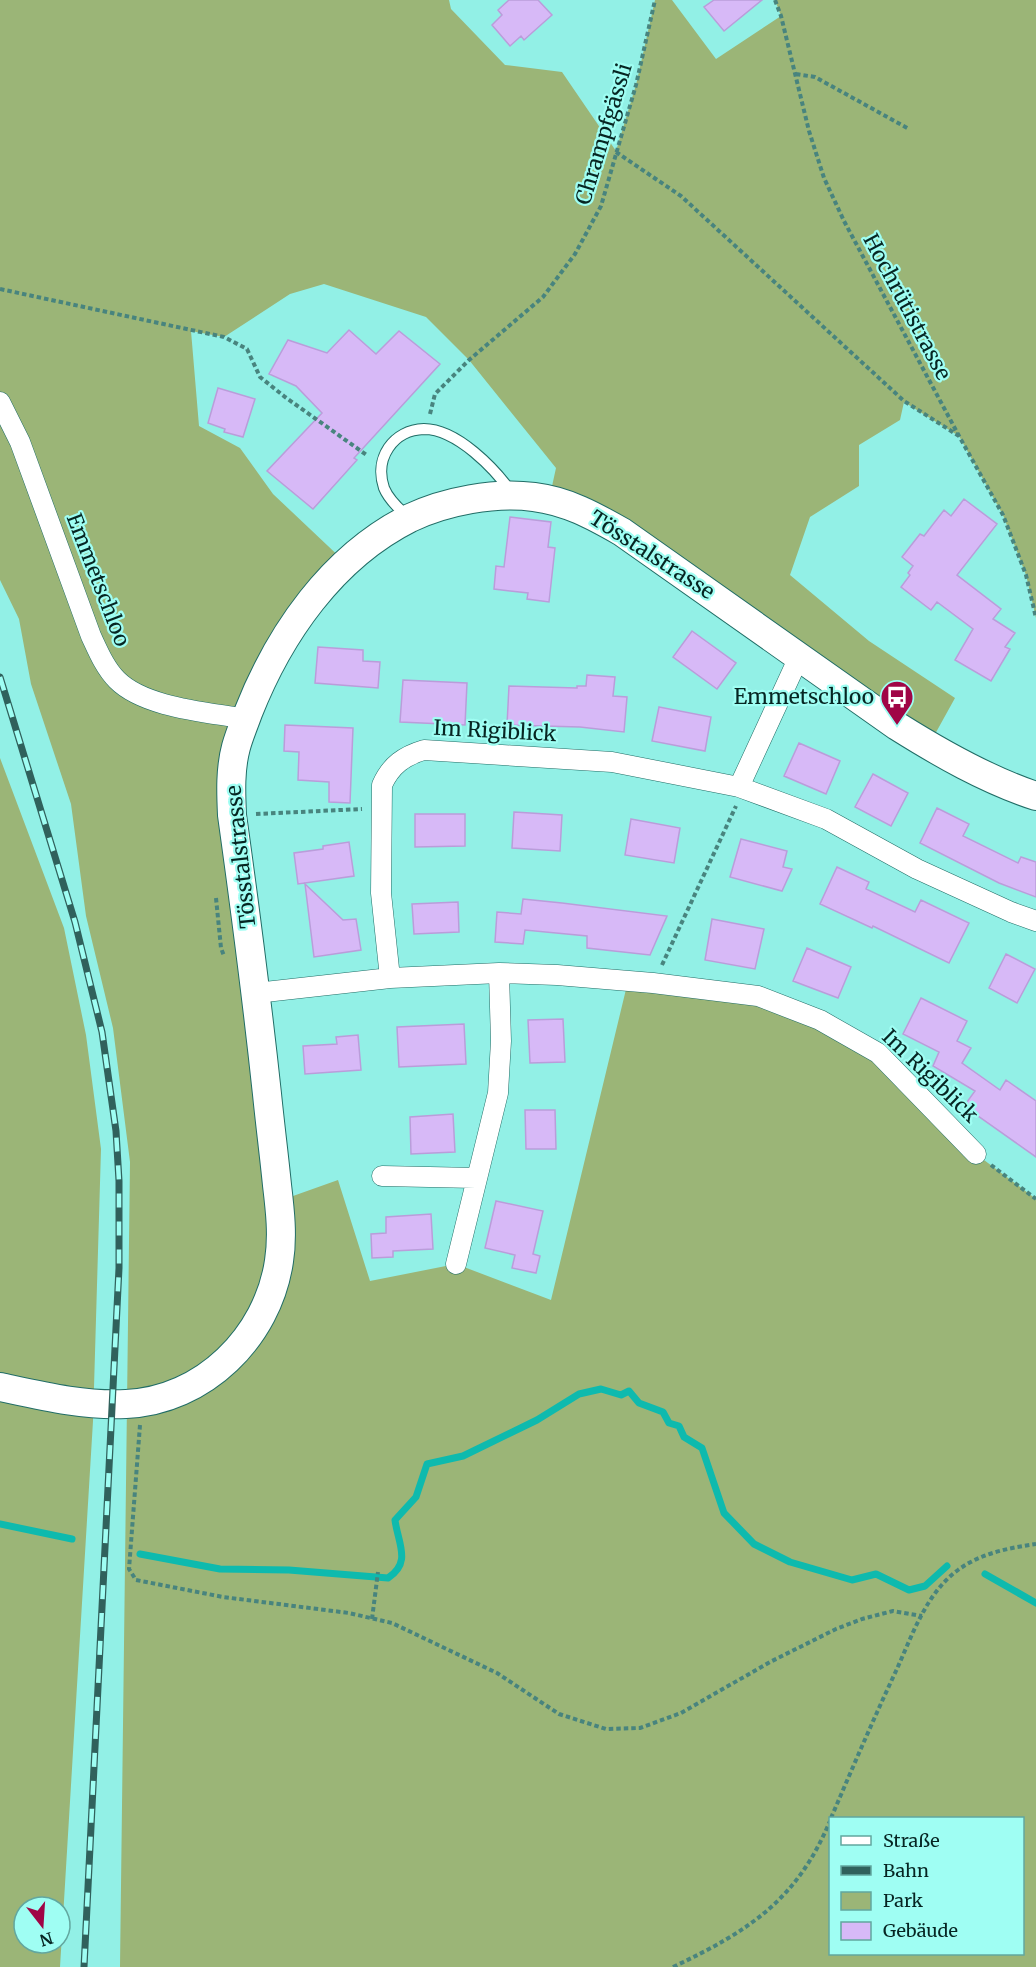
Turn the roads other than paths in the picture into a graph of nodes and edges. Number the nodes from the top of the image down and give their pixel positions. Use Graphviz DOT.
graph roads {
  1 [pos="0,402"];
  2 [pos="514,496"];
  3 [pos="410,518"];
  4 [pos="799,657"];
  5 [pos="246,719"];
  6 [pos="739,787"];
  7 [pos="1036,796"];
  8 [pos="1036,921"];
  9 [pos="499,973"];
  10 [pos="390,978"];
  11 [pos="256,993"];
  12 [pos="976,1154"];
  13 [pos="382,1176"];
  14 [pos="476,1178"];
  15 [pos="456,1264"];
  16 [pos="0,1387"];
  1 -- 5 [label="street, Emmetschloo"];
  2 -- 3 [label="main road, Tösstalstrasse"];
  2 -- 3 [label="lane"];
  2 -- 4 [label="main road, Tösstalstrasse"];
  3 -- 5 [label="main road, Tösstalstrasse"];
  4 -- 6 [label="street"];
  4 -- 7 [label="main road, Tösstalstrasse"];
  5 -- 11 [label="main road, Tösstalstrasse"];
  6 -- 8 [label="street, Im Rigiblick"];
  6 -- 10 [label="street, Im Rigiblick"];
  9 -- 10 [label="street, Im Rigiblick"];
  9 -- 12 [label="street, Im Rigiblick"];
  9 -- 14 [label="street"];
  10 -- 11 [label="street, Im Rigiblick"];
  11 -- 16 [label="main road, Tösstalstrasse"];
  13 -- 14 [label="street"];
  14 -- 15 [label="street"];
}
